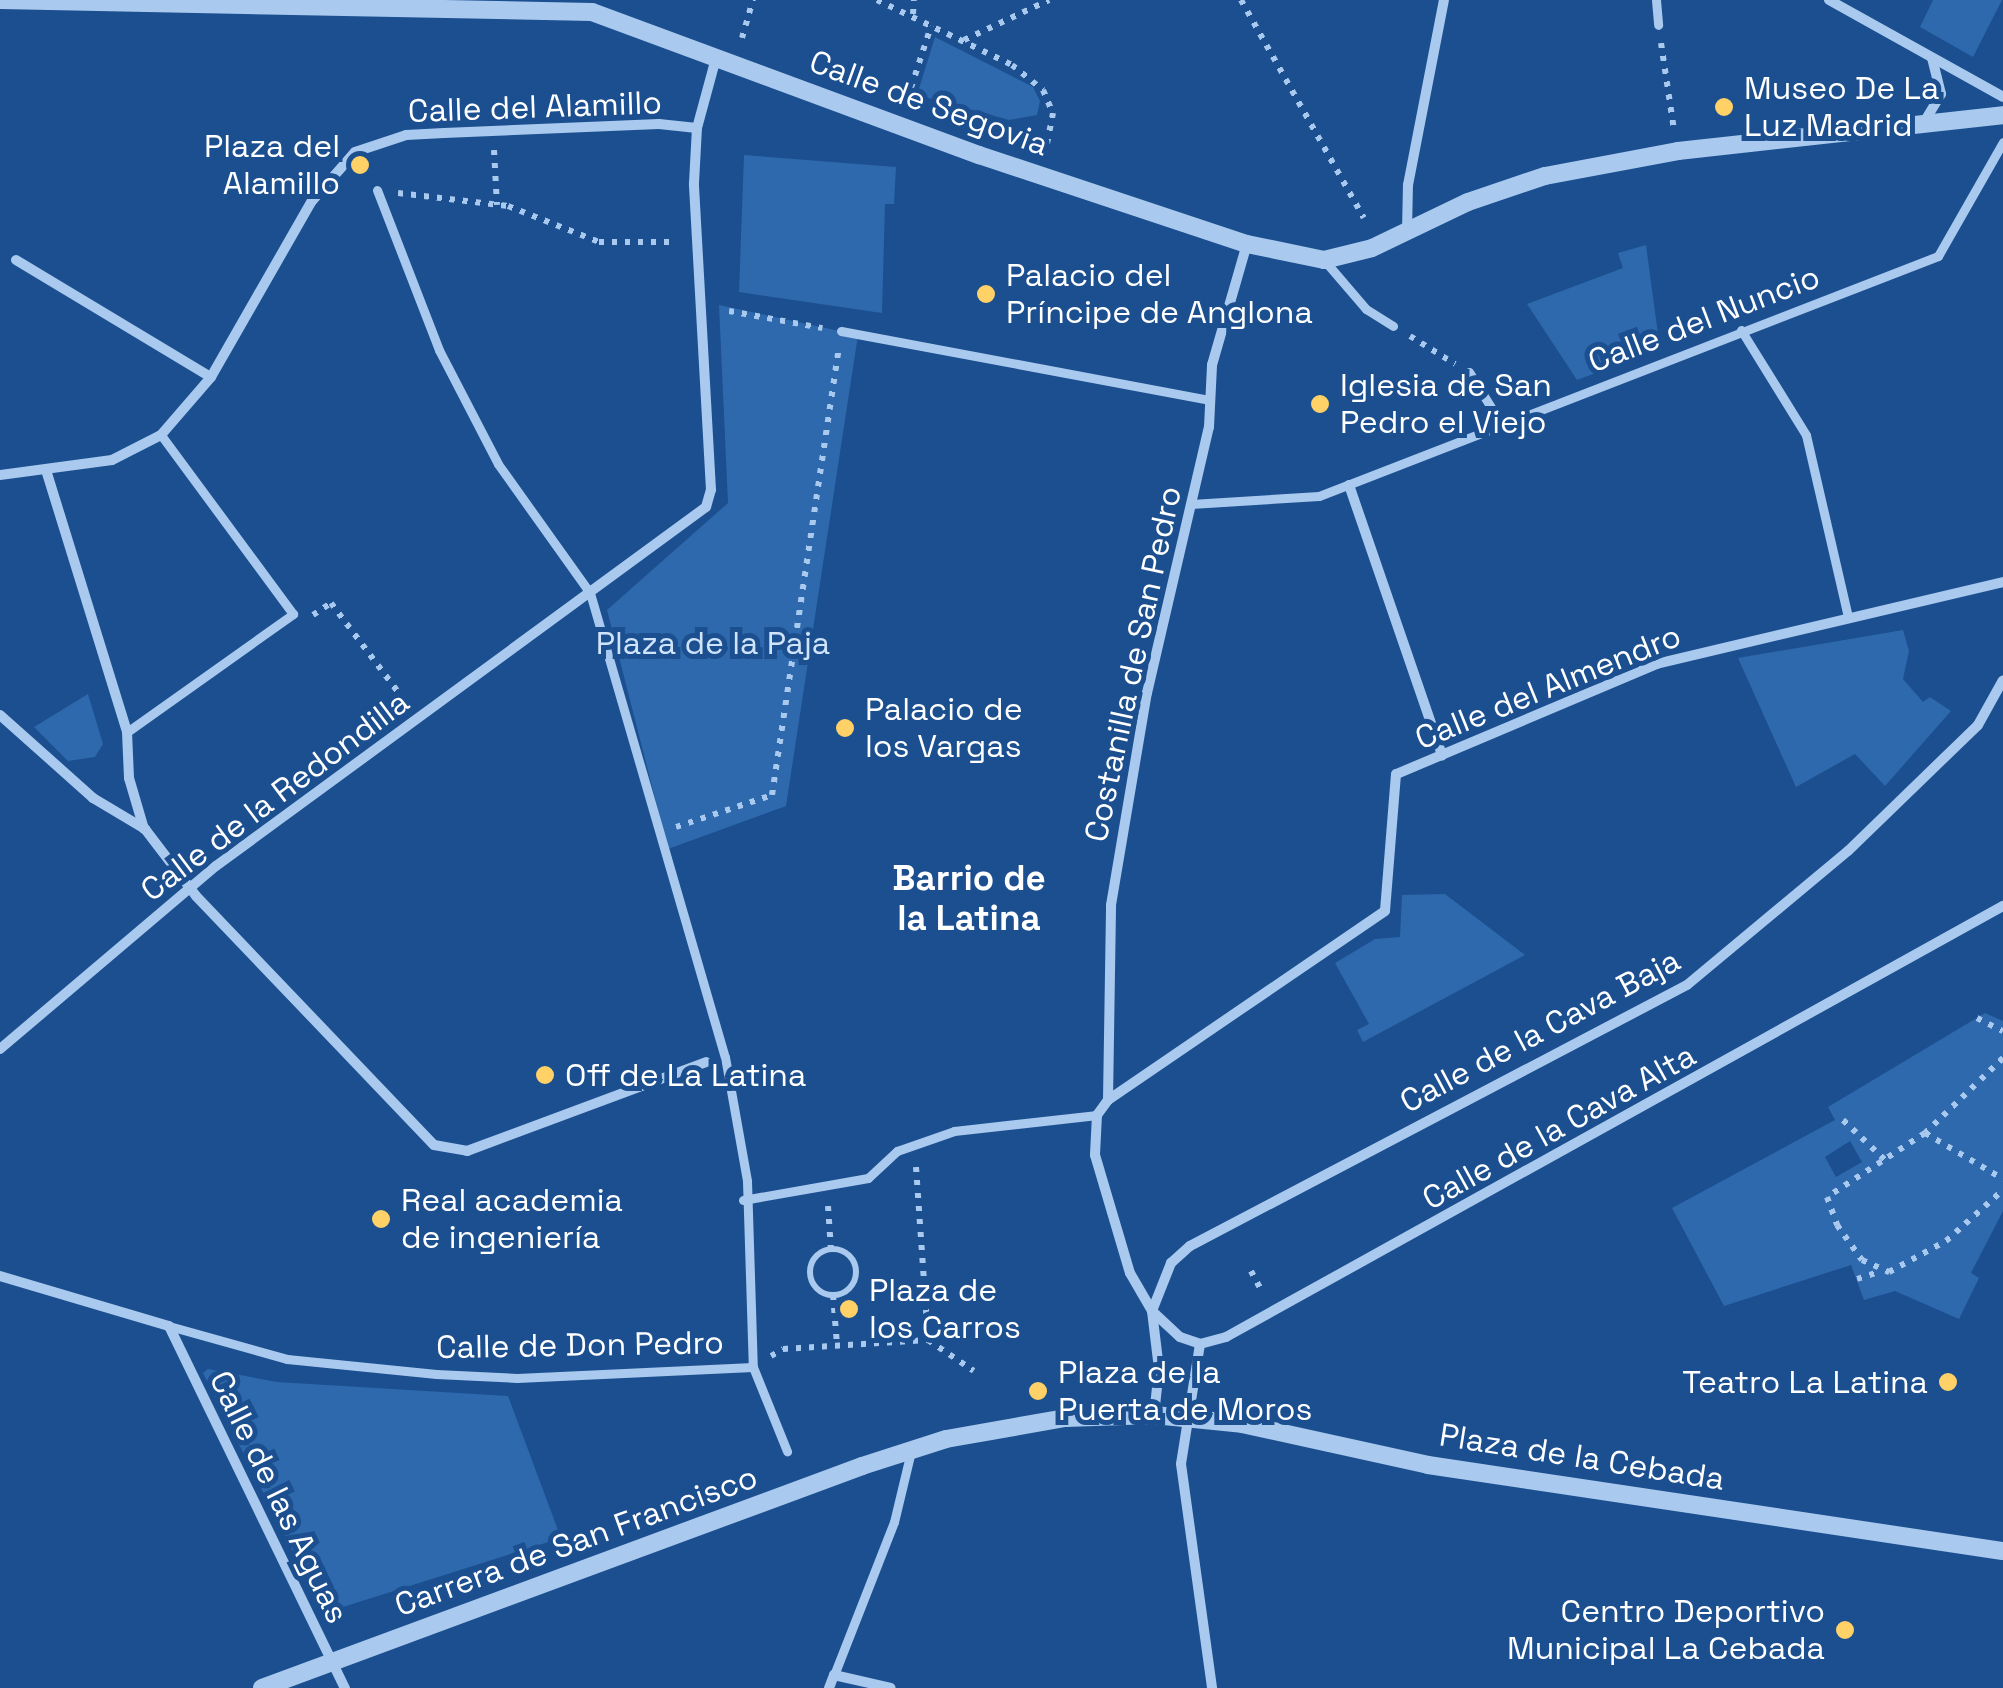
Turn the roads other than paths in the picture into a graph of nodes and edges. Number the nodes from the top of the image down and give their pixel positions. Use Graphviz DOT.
graph roads {
  1 [pos="0,0"];
  2 [pos="1444,0"];
  3 [pos="1656,0"];
  4 [pos="1829,0"];
  5 [pos="592,6"];
  6 [pos="1658,25"];
  7 [pos="716,57"];
  8 [pos="1932,59"];
  9 [pos="2003,98"];
  10 [pos="2003,115"];
  11 [pos="1923,124"];
  12 [pos="697,128"];
  13 [pos="2003,142"];
  14 [pos="377,190"];
  15 [pos="1408,232"];
  16 [pos="1247,244"];
  17 [pos="16,260"];
  18 [pos="1324,260"];
  19 [pos="1394,326"];
  20 [pos="1741,330"];
  21 [pos="842,331"];
  22 [pos="1468,372"];
  23 [pos="211,377"];
  24 [pos="1208,400"];
  25 [pos="1502,425"];
  26 [pos="161,435"];
  27 [pos="46,470"];
  28 [pos="0,475"];
  29 [pos="1349,485"];
  30 [pos="1191,504"];
  31 [pos="2003,582"];
  32 [pos="590,594"];
  33 [pos="1848,617"];
  34 [pos="2003,680"];
  35 [pos="0,715"];
  36 [pos="127,732"];
  37 [pos="1442,755"];
  38 [pos="144,829"];
  39 [pos="189,888"];
  40 [pos="2003,906"];
  41 [pos="0,1049"];
  42 [pos="725,1058"];
  43 [pos="706,1062"];
  44 [pos="1108,1100"];
  45 [pos="1097,1115"];
  46 [pos="743,1200"];
  47 [pos="0,1276"];
  48 [pos="1152,1311"];
  49 [pos="169,1326"];
  50 [pos="1200,1344"];
  51 [pos="753,1367"];
  52 [pos="1154,1415"];
  53 [pos="1189,1418"];
  54 [pos="911,1450"];
  55 [pos="787,1451"];
  56 [pos="2003,1551"];
  57 [pos="331,1662"];
  58 [pos="834,1674"];
  59 [pos="262,1688"];
  60 [pos="346,1688"];
  61 [pos="829,1688"];
  62 [pos="892,1688"];
  63 [pos="1212,1688"];
  1 -- 5 [label="street, Calle de Segovia"];
  2 -- 15 [label="street"];
  3 -- 6 [label="street"];
  4 -- 8 [label="street"];
  5 -- 7 [label="street, Calle de Segovia"];
  7 -- 12 [label="street, Calle de la Redondilla"];
  7 -- 16 [label="street, Calle de Segovia"];
  8 -- 9 [label="street"];
  8 -- 11 [label="street"];
  10 -- 11 [label="street"];
  11 -- 15 [label="street"];
  12 -- 23 [label="street, Calle del Alamillo"];
  12 -- 32 [label="street, Calle de la Redondilla"];
  13 -- 20 [label="street, Calle del Nuncio"];
  14 -- 32 [label="street"];
  15 -- 18 [label="street"];
  16 -- 18 [label="street, Calle de Segovia"];
  16 -- 24 [label="street, Costanilla de San Pedro"];
  17 -- 23 [label="street"];
  18 -- 19 [label="street"];
  20 -- 25 [label="street, Calle del Nuncio"];
  20 -- 33 [label="street"];
  21 -- 24 [label="street"];
  22 -- 25 [label="street"];
  23 -- 26 [label="street"];
  24 -- 30 [label="street, Costanilla de San Pedro"];
  25 -- 29 [label="street, Calle del Nuncio"];
  26 -- 27 [label="street"];
  26 -- 36 [label="street"];
  27 -- 28 [label="street"];
  27 -- 36 [label="street"];
  29 -- 30 [label="street, Calle del Nuncio"];
  29 -- 37 [label="street"];
  30 -- 44 [label="street, Costanilla de San Pedro"];
  31 -- 33 [label="street, Calle del Almendro"];
  32 -- 39 [label="street, Calle de la Redondilla"];
  32 -- 42 [label="street"];
  33 -- 37 [label="street, Calle del Almendro"];
  34 -- 48 [label="street, Calle de la Cava Baja"];
  35 -- 38 [label="street"];
  36 -- 38 [label="street"];
  37 -- 44 [label="street, Calle del Almendro"];
  38 -- 39 [label="street"];
  39 -- 41 [label="street, Calle de la Redondilla"];
  39 -- 43 [label="street"];
  40 -- 50 [label="street, Calle de la Cava Alta"];
  42 -- 43 [label="street"];
  42 -- 46 [label="street"];
  44 -- 45 [label="street"];
  45 -- 46 [label="street"];
  45 -- 48 [label="street"];
  46 -- 51 [label="street"];
  47 -- 49 [label="street, Calle de Don Pedro"];
  48 -- 50 [label="street"];
  48 -- 52 [label="street, Calle de la Cava Baja"];
  49 -- 51 [label="street, Calle de Don Pedro"];
  49 -- 57 [label="street, Calle de las Aguas"];
  50 -- 53 [label="street"];
  51 -- 55 [label="street"];
  52 -- 53 [label="street, Plaza de la Cebada"];
  52 -- 54 [label="street"];
  53 -- 56 [label="street, Plaza de la Cebada"];
  53 -- 63 [label="street"];
  54 -- 57 [label="street, Carrera de San Francisco"];
  54 -- 58 [label="street"];
  57 -- 59 [label="street, Carrera de San Francisco"];
  57 -- 60 [label="street, Calle de las Aguas"];
  58 -- 61 [label="street"];
  58 -- 62 [label="street"];
}
